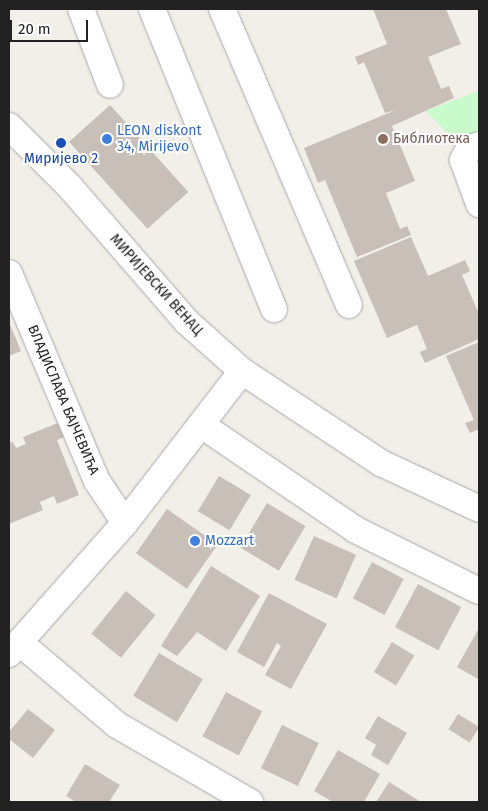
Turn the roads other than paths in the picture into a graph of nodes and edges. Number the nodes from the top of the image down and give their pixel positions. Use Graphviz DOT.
graph roads {
  1 [pos="81,9"];
  2 [pos="152,9"];
  3 [pos="222,9"];
  4 [pos="110,86"];
  5 [pos="9,126"];
  6 [pos="479,145"];
  7 [pos="479,204"];
  8 [pos="9,273"];
  9 [pos="349,304"];
  10 [pos="274,309"];
  11 [pos="242,371"];
  12 [pos="203,426"];
  13 [pos="479,509"];
  14 [pos="124,523"];
  15 [pos="479,591"];
  16 [pos="15,648"];
  17 [pos="250,802"];
  1 -- 4 [label="street"];
  2 -- 10 [label="street"];
  3 -- 9 [label="street"];
  5 -- 11 [label="street, МИРИЈЕВСКИ ВЕНАЦ"];
  6 -- 7 [label="street"];
  8 -- 14 [label="street, ВЛАДИСЛАВА БАЈЧЕВИЋА"];
  11 -- 12 [label="street"];
  11 -- 13 [label="street, МИРИЈЕВСКИ ВЕНАЦ"];
  12 -- 14 [label="street"];
  12 -- 15 [label="street"];
  14 -- 16 [label="street"];
  16 -- 17 [label="street"];
}
